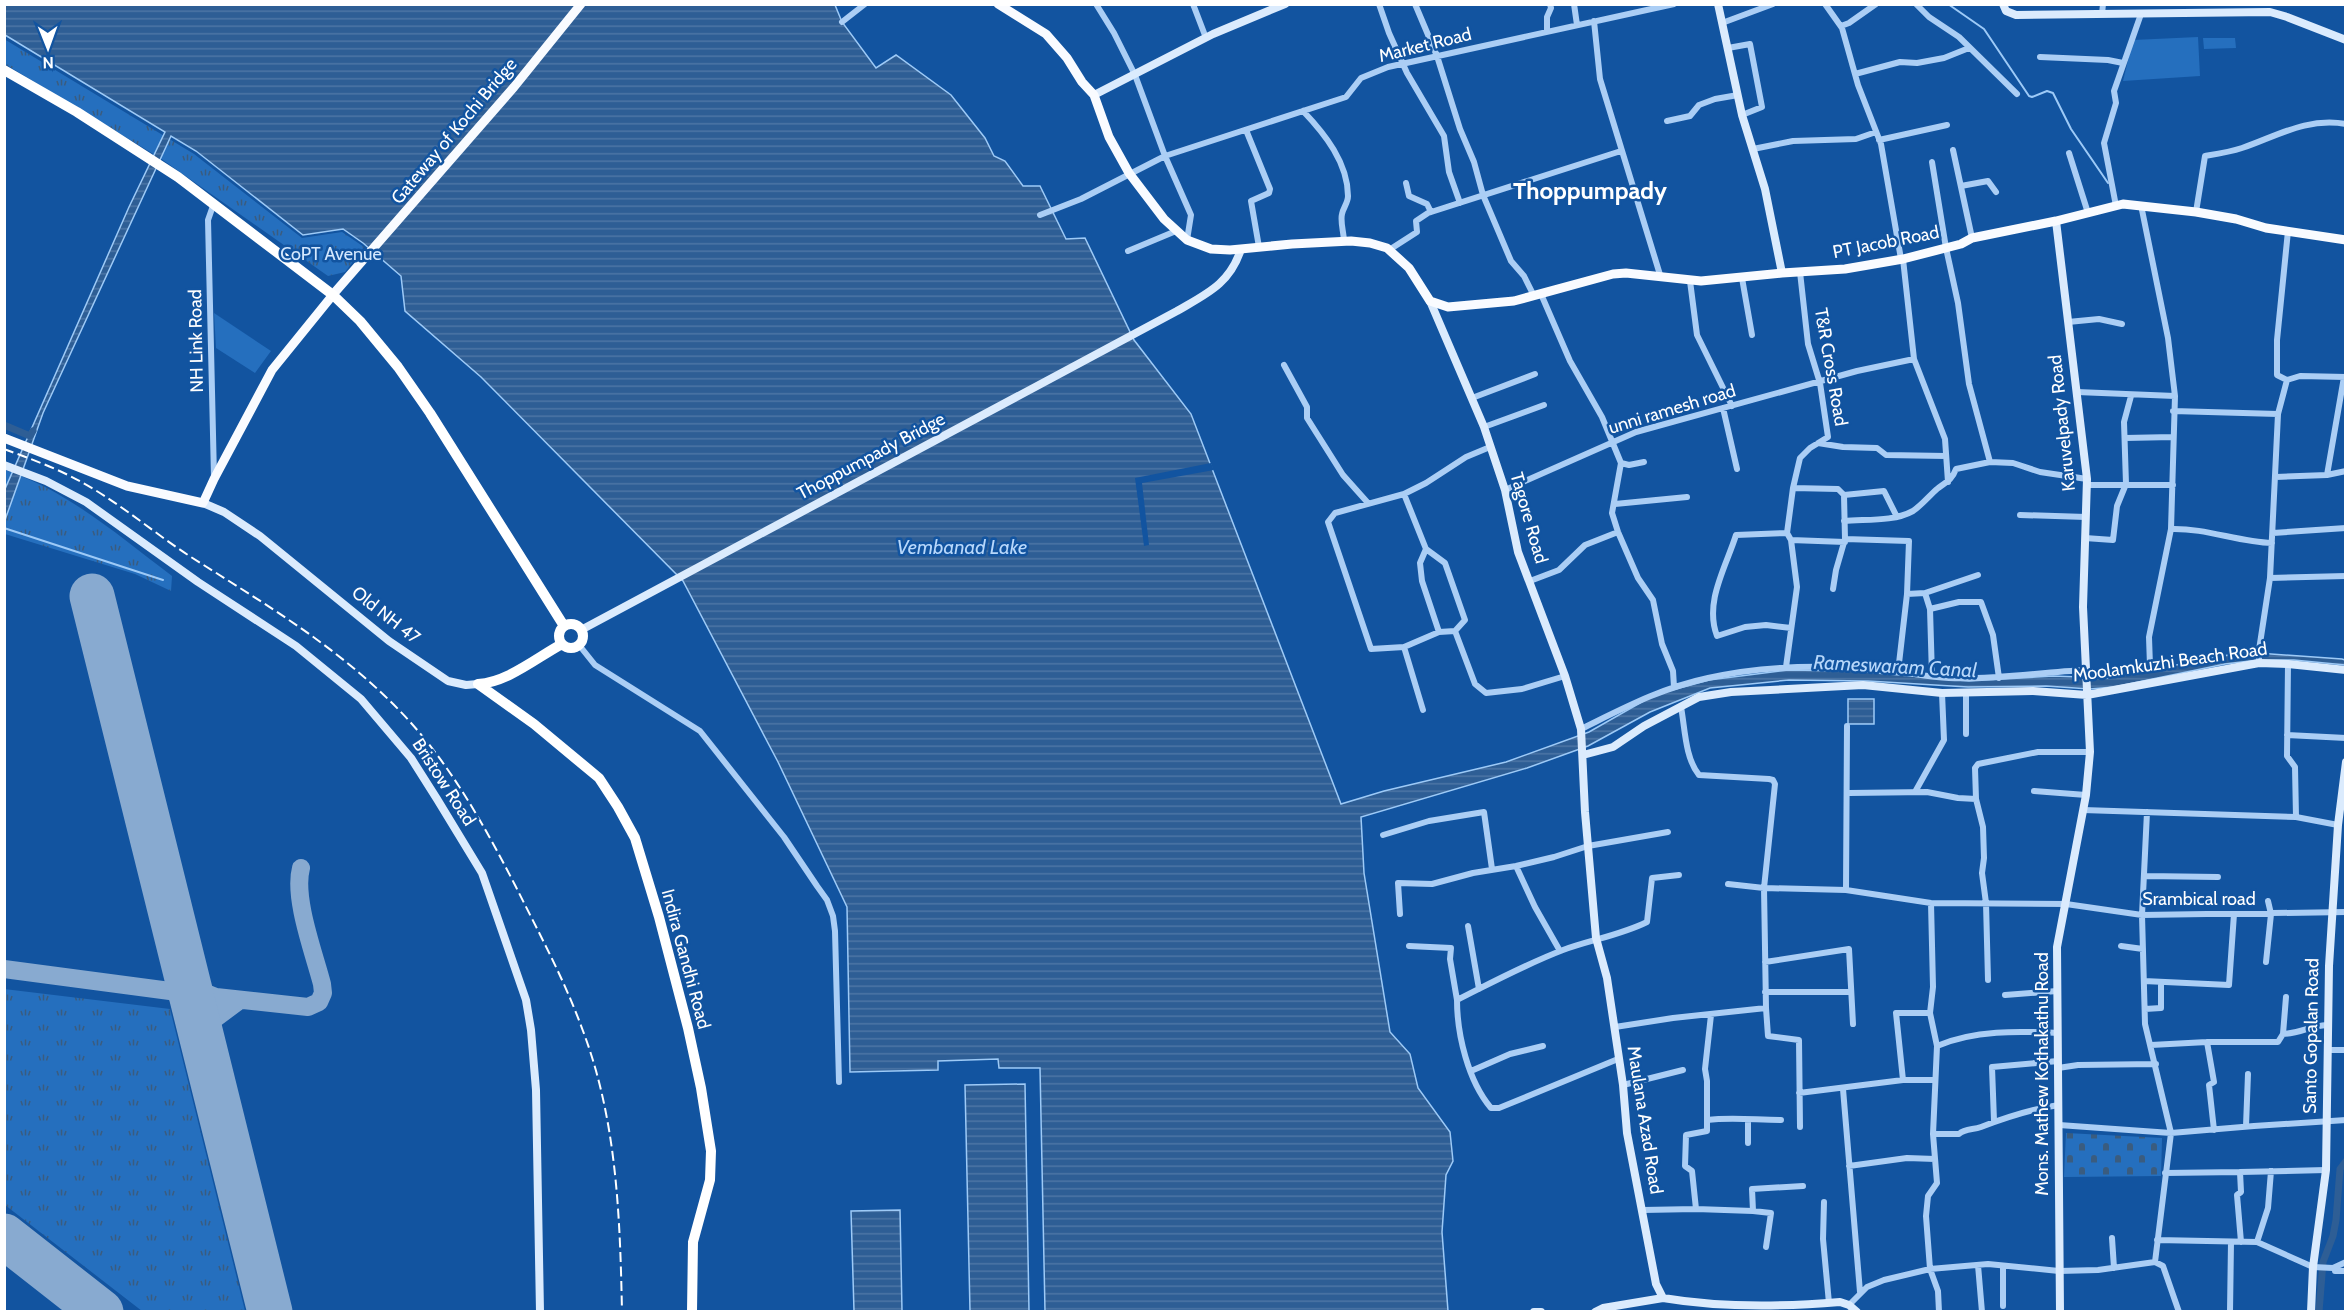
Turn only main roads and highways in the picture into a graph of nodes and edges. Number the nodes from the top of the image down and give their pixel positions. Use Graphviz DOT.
graph roads {
  1 [pos="581,4"];
  2 [pos="998,4"];
  3 [pos="4,70"];
  4 [pos="2346,240"];
  5 [pos="333,295"];
  6 [pos="4,438"];
  7 [pos="564,626"];
  8 [pos="562,644"];
  9 [pos="478,684"];
  10 [pos="692,1311"];
  1 -- 5 [label="main road, Gateway of Kochi Bridge"];
  2 -- 4 [label="main road, PT Jacob Road"];
  3 -- 5 [label="highway"];
  5 -- 6 [label="main road, Old NH 47"];
  5 -- 7 [label="highway"];
  7 -- 8 [label="highway"];
  7 -- 8 [label="highway"];
  8 -- 9 [label="highway, Old NH 47"];
  9 -- 10 [label="highway, Indira Gandhi Road"];
}
